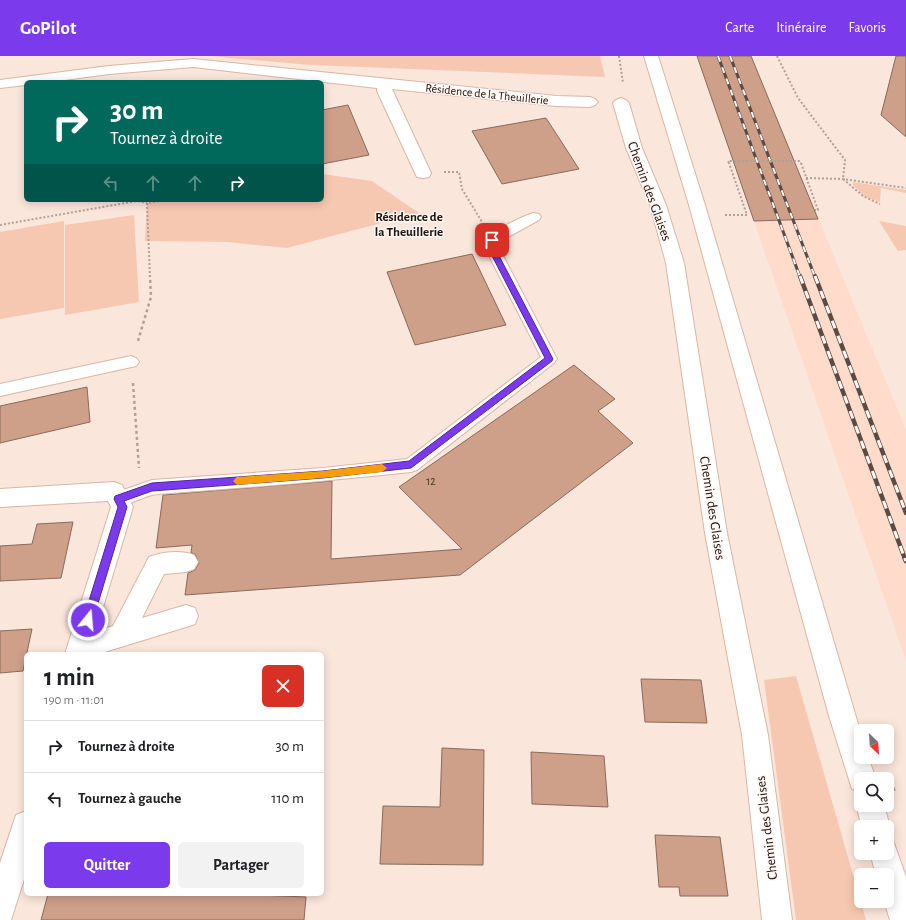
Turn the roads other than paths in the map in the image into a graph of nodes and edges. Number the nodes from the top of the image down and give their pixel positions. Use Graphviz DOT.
graph roads {
  1 [pos="651,56"];
  2 [pos="31,80"];
  3 [pos="24,81"];
  4 [pos="0,84"];
  5 [pos="385,84"];
  6 [pos="590,102"];
  7 [pos="621,103"];
  8 [pos="423,173"];
  9 [pos="534,217"];
  10 [pos="131,362"];
  11 [pos="0,390"];
  12 [pos="116,495"];
  13 [pos="0,498"];
  14 [pos="186,562"];
  15 [pos="186,616"];
  16 [pos="121,635"];
  17 [pos="78,651"];
  18 [pos="860,772"];
  19 [pos="24,832"];
  20 [pos="886,860"];
  21 [pos="0,911"];
  22 [pos="777,920"];
  23 [pos="905,920"];
  1 -- 18 [label="street"];
  2 -- 5 [label="street, Résidence de la Theuillerie"];
  3 -- 4 [label="street, Résidence de la Theuillerie"];
  5 -- 6 [label="street, Résidence de la Theuillerie"];
  5 -- 8 [label="street"];
  7 -- 22 [label="street, Chemin des Glaises"];
  9 -- 12 [label="lane"];
  10 -- 11 [label="lane"];
  12 -- 13 [label="street"];
  12 -- 17 [label="street"];
  14 -- 16 [label="street"];
  15 -- 16 [label="street"];
  16 -- 17 [label="street"];
  19 -- 21 [label="street"];
  20 -- 23 [label="street"];
}
